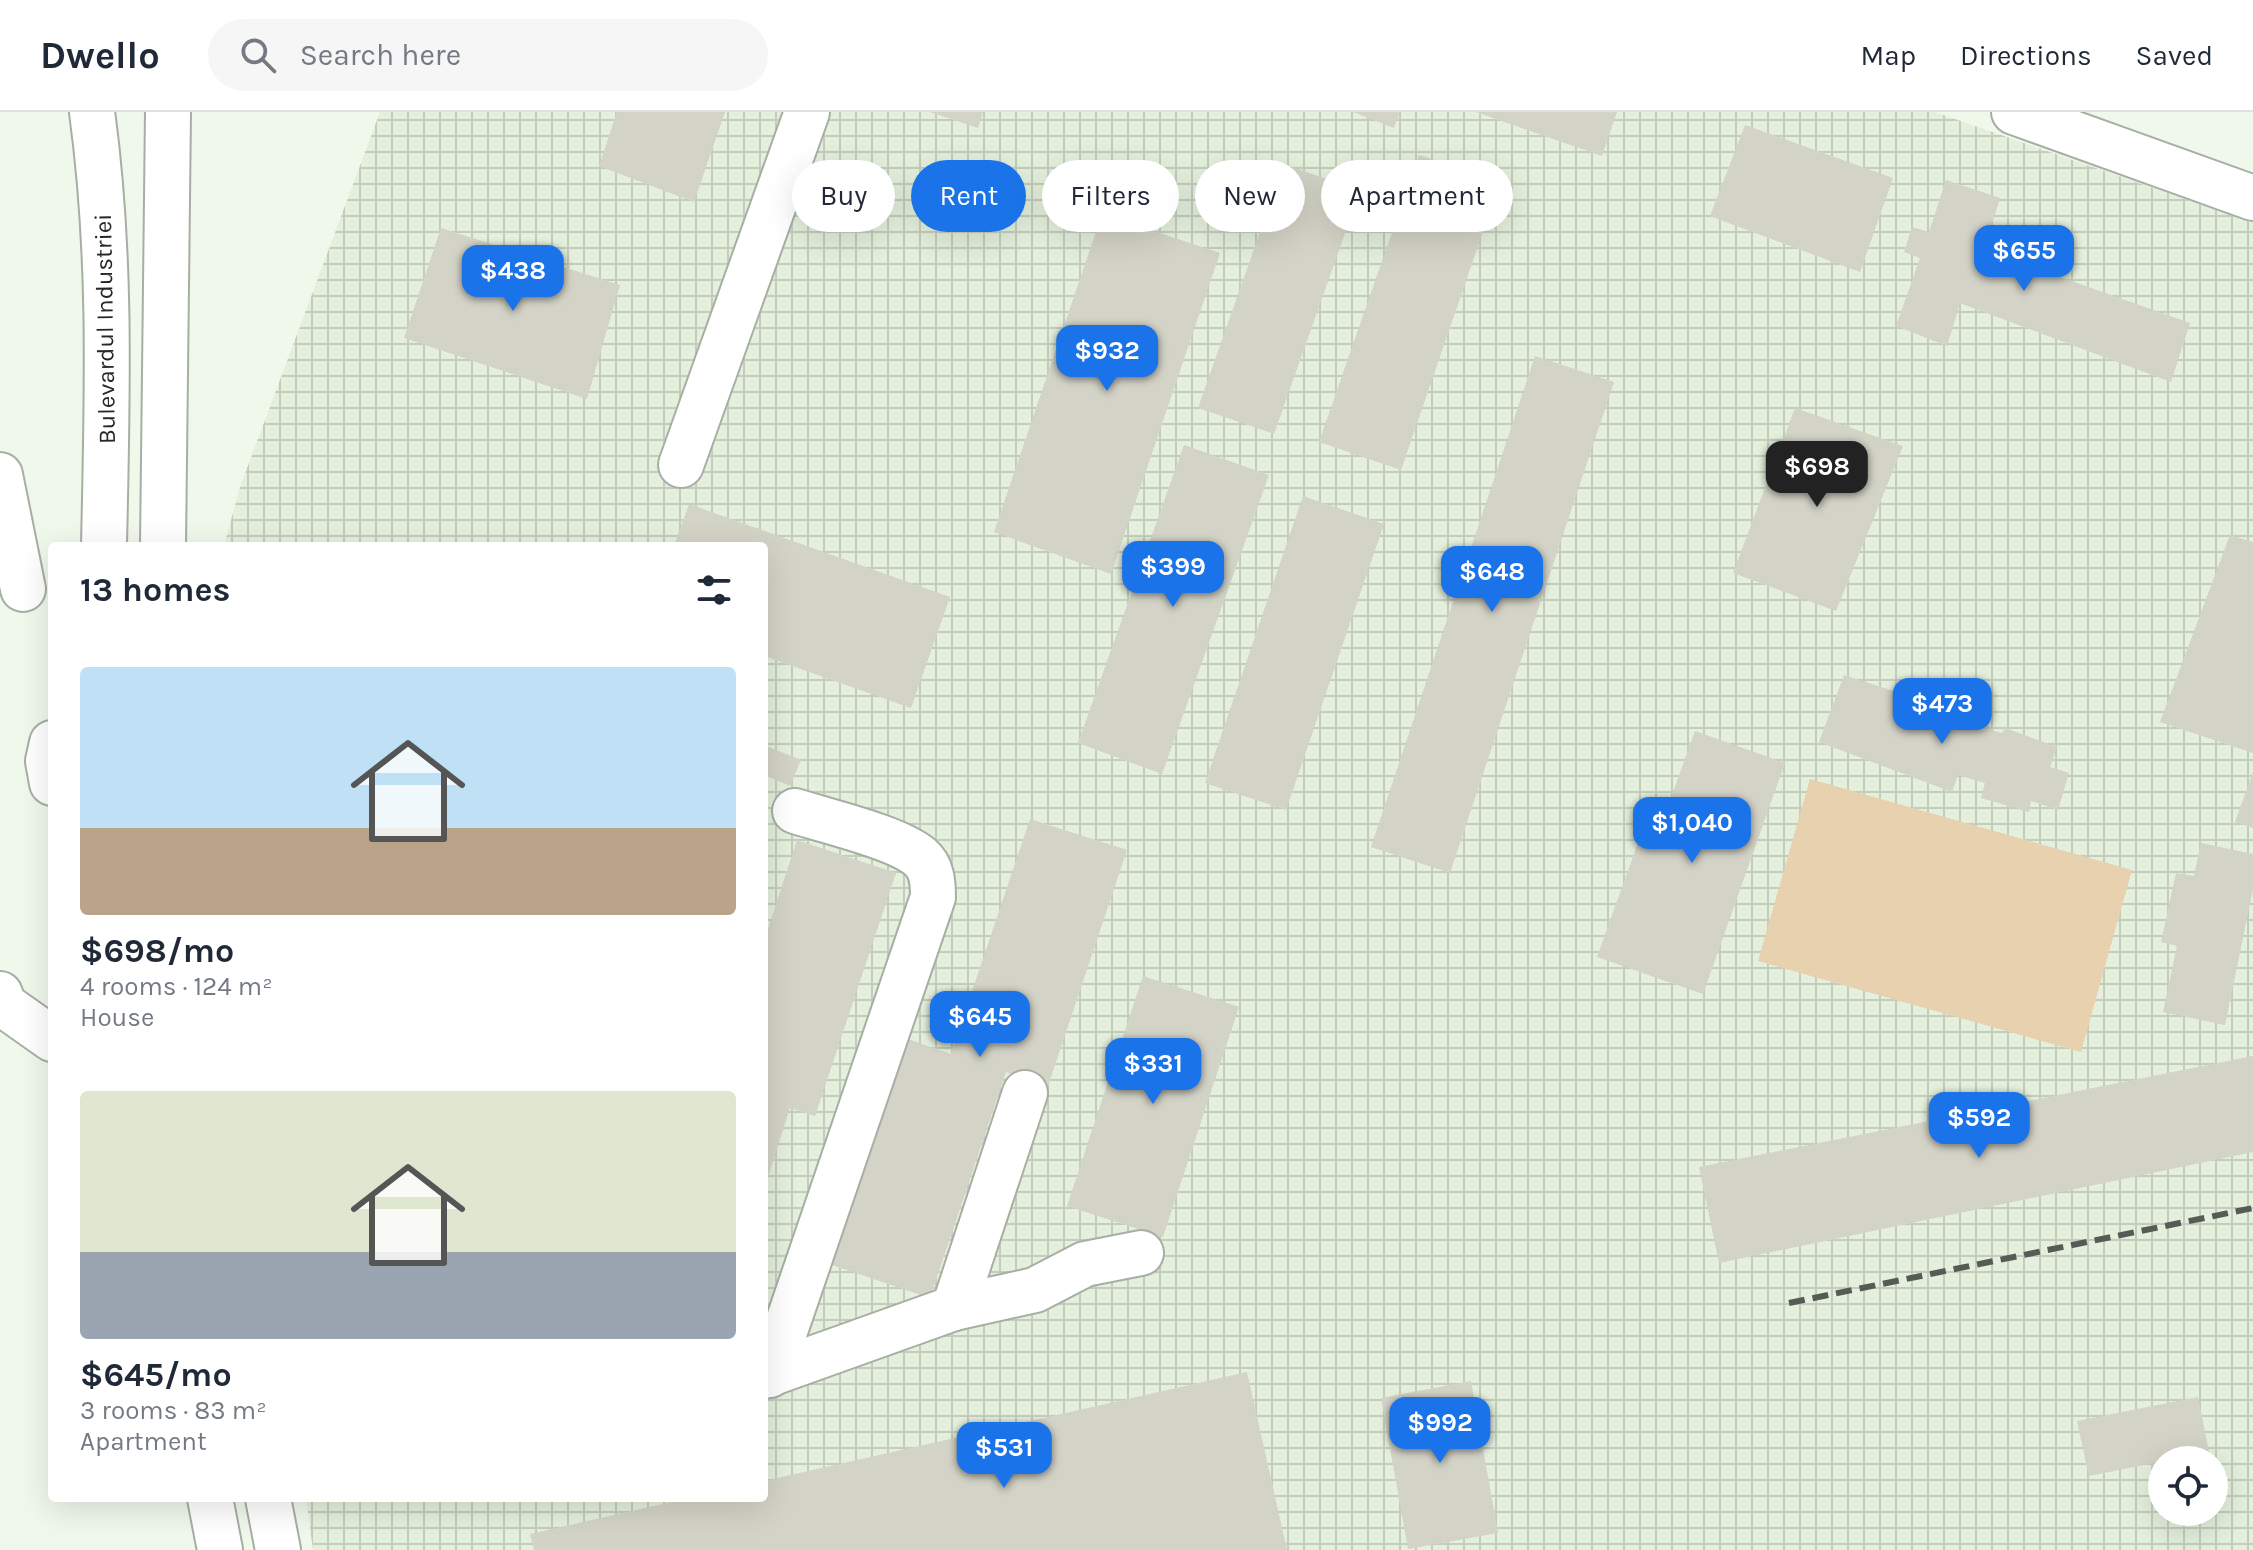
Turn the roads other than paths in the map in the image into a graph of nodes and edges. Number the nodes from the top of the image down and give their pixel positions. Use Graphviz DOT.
graph roads {
  1 [pos="92,112"];
  2 [pos="168,112"];
  3 [pos="807,112"];
  4 [pos="2014,112"];
  5 [pos="2253,198"];
  6 [pos="681,465"];
  7 [pos="0,475"];
  8 [pos="102,534"];
  9 [pos="163,542"];
  10 [pos="23,589"];
  11 [pos="795,811"];
  12 [pos="0,994"];
  13 [pos="48,1036"];
  14 [pos="1025,1093"];
  15 [pos="1141,1253"];
  16 [pos="954,1308"];
  17 [pos="768,1372"];
  18 [pos="768,1375"];
  19 [pos="211,1502"];
  20 [pos="269,1502"];
  21 [pos="220,1550"];
  22 [pos="278,1550"];
  1 -- 8 [label="main road, Bulevardul Industriei"];
  2 -- 9 [label="main road"];
  3 -- 6 [label="main road"];
  4 -- 5 [label="main road"];
  7 -- 10 [label="main road"];
  11 -- 17 [label="main road"];
  12 -- 13 [label="main road"];
  14 -- 16 [label="main road"];
  15 -- 16 [label="main road"];
  16 -- 18 [label="main road"];
  19 -- 21 [label="main road"];
  20 -- 22 [label="main road"];
}
